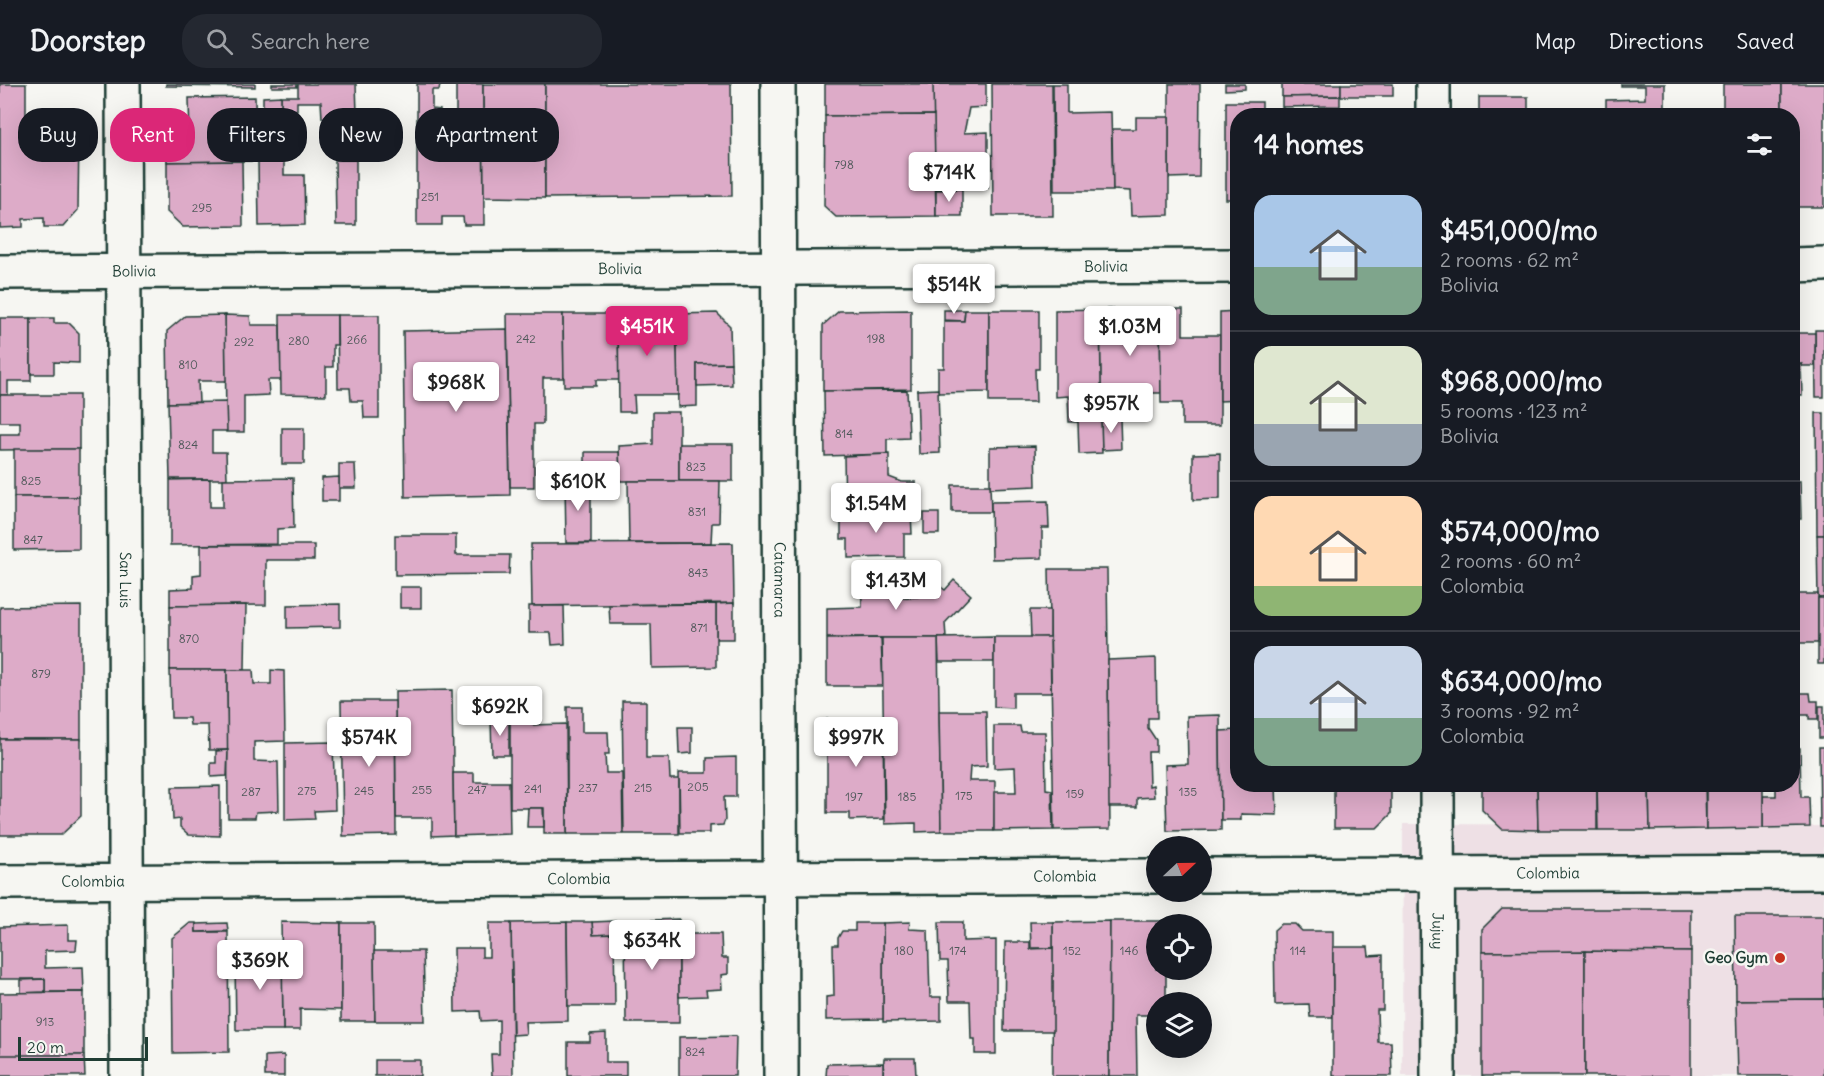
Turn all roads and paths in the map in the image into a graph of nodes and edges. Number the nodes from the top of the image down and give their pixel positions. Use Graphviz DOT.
graph roads {
  1 [pos="123,84"];
  2 [pos="778,84"];
  3 [pos="1433,84"];
  4 [pos="1433,108"];
  5 [pos="1800,264"];
  6 [pos="1824,264"];
  7 [pos="1230,266"];
  8 [pos="780,269"];
  9 [pos="0,272"];
  10 [pos="124,272"];
  11 [pos="1437,792"];
  12 [pos="1824,872"];
  13 [pos="1437,874"];
  14 [pos="1212,875"];
  15 [pos="1146,876"];
  16 [pos="780,878"];
  17 [pos="125,881"];
  18 [pos="0,882"];
  19 [pos="127,1076"];
  20 [pos="781,1076"];
  21 [pos="1438,1076"];
  1 -- 10 [label="street, San Luis"];
  2 -- 8 [label="street, Catamarca"];
  3 -- 4 [label="street"];
  5 -- 6 [label="street"];
  7 -- 8 [label="street, Bolivia"];
  8 -- 10 [label="street, Bolivia"];
  8 -- 16 [label="street, Catamarca"];
  9 -- 10 [label="street, Bolivia"];
  10 -- 17 [label="street, San Luis"];
  11 -- 13 [label="street, Jujuy"];
  12 -- 13 [label="street, Colombia"];
  13 -- 14 [label="street, Colombia"];
  13 -- 21 [label="street, Jujuy"];
  15 -- 16 [label="street, Colombia"];
  16 -- 17 [label="street, Colombia"];
  16 -- 20 [label="street, Catamarca"];
  17 -- 18 [label="street, Colombia"];
  17 -- 19 [label="street, San Luis"];
}
